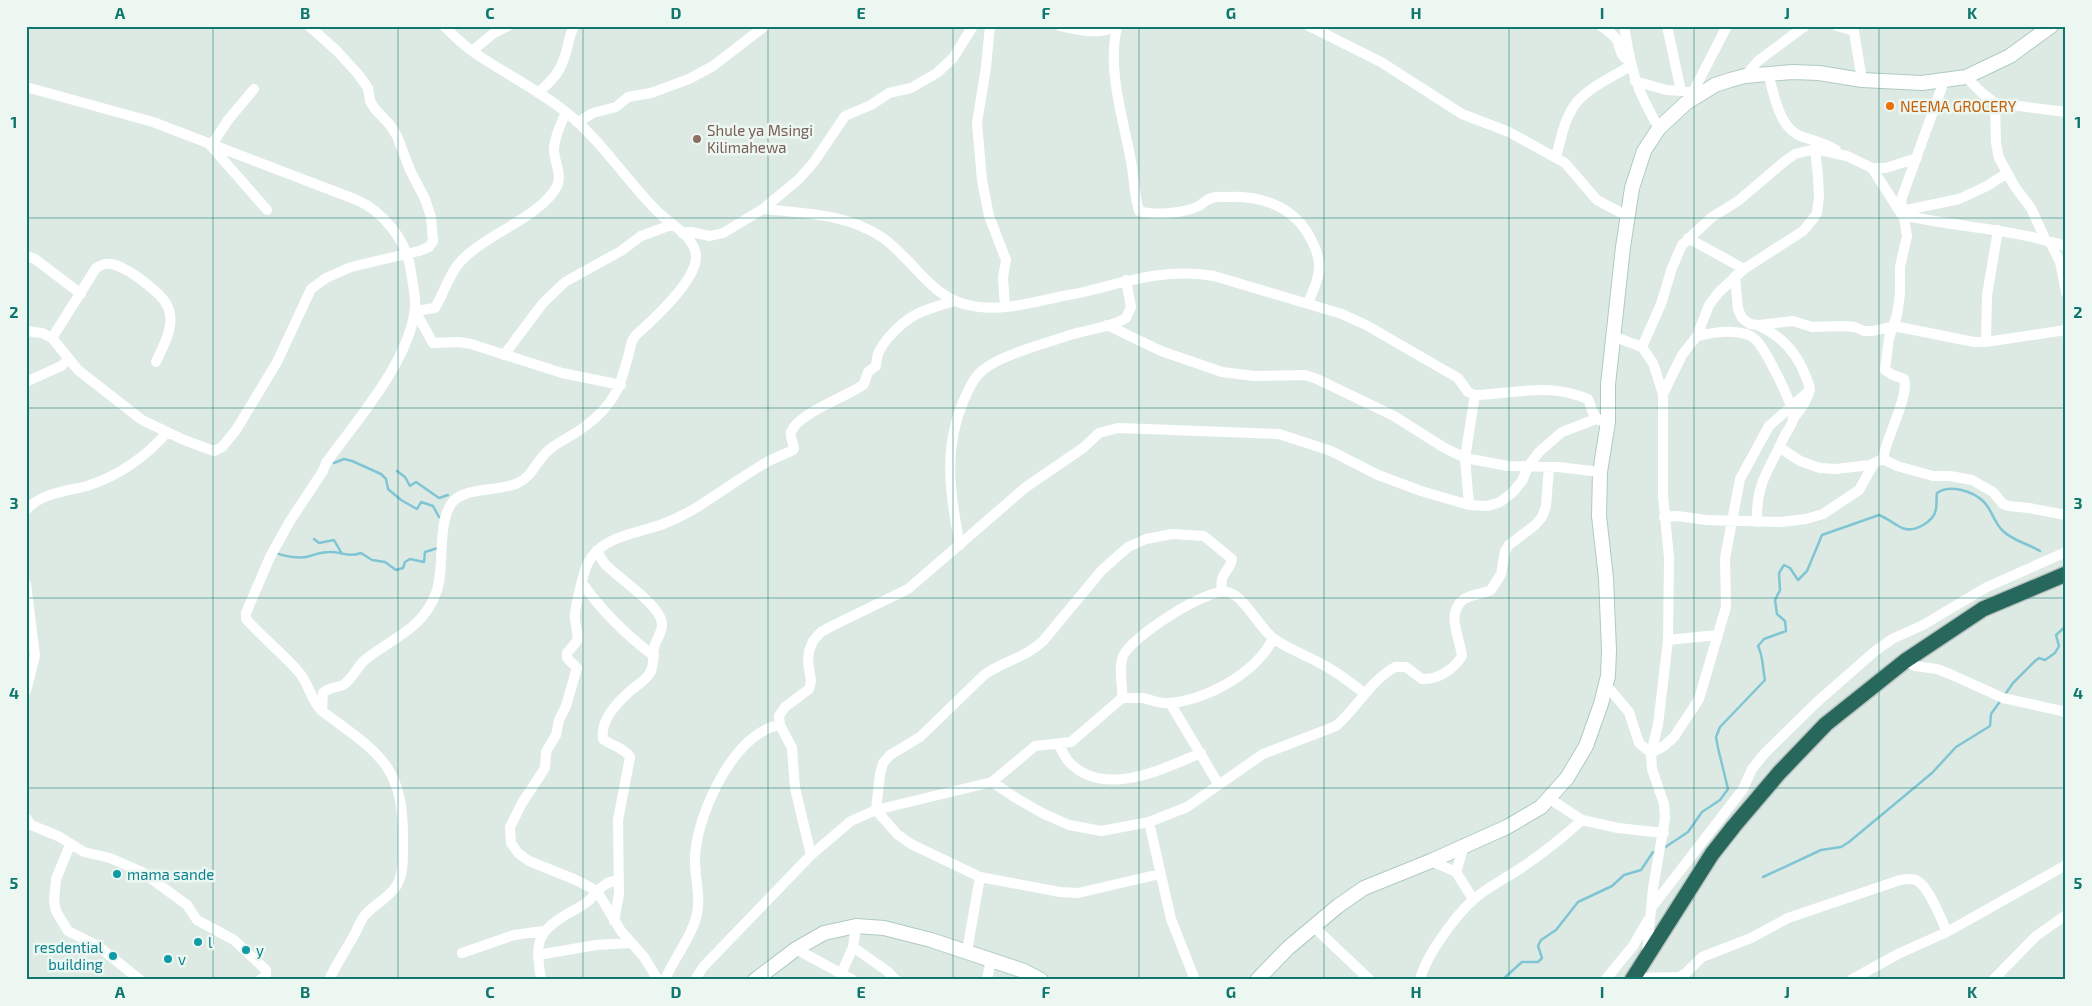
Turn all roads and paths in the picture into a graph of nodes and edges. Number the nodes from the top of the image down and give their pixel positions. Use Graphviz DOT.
graph roads {
  1 [pos="309,26"];
  2 [pos="444,26"];
  3 [pos="508,26"];
  4 [pos="574,26"];
  5 [pos="765,26"];
  6 [pos="974,26"];
  7 [pos="990,26"];
  8 [pos="1060,26"];
  9 [pos="1309,26"];
  10 [pos="1601,26"];
  11 [pos="1624,26"];
  12 [pos="1668,26"];
  13 [pos="1727,26"];
  14 [pos="1805,26"];
  15 [pos="1837,26"];
  16 [pos="2051,26"];
  17 [pos="1118,27"];
  18 [pos="1853,29"];
  19 [pos="472,51"];
  20 [pos="1630,63"];
  21 [pos="1768,73"];
  22 [pos="1746,76"];
  23 [pos="1966,77"];
  24 [pos="1862,80"];
  25 [pos="1944,80"];
  26 [pos="1635,81"];
  27 [pos="26,87"];
  28 [pos="254,89"];
  29 [pos="1681,91"];
  30 [pos="1698,92"];
  31 [pos="538,93"];
  32 [pos="1995,103"];
  33 [pos="566,112"];
  34 [pos="2066,112"];
  35 [pos="578,122"];
  36 [pos="1659,128"];
  37 [pos="211,146"];
  38 [pos="1815,149"];
  39 [pos="1847,156"];
  40 [pos="1556,157"];
  41 [pos="1917,158"];
  42 [pos="1872,168"];
  43 [pos="2007,173"];
  44 [pos="763,209"];
  45 [pos="267,210"];
  46 [pos="1902,213"];
  47 [pos="1627,216"];
  48 [pos="671,224"];
  49 [pos="1998,230"];
  50 [pos="682,233"];
  51 [pos="1688,238"];
  52 [pos="2048,242"];
  53 [pos="2066,246"];
  54 [pos="407,253"];
  55 [pos="26,256"];
  56 [pos="1744,269"];
  57 [pos="1735,276"];
  58 [pos="1126,280"];
  59 [pos="2066,292"];
  60 [pos="81,294"];
  61 [pos="955,301"];
  62 [pos="1308,303"];
  63 [pos="1005,307"];
  64 [pos="415,311"];
  65 [pos="1107,325"];
  66 [pos="1758,325"];
  67 [pos="1894,326"];
  68 [pos="2066,330"];
  69 [pos="26,331"];
  70 [pos="1696,336"];
  71 [pos="1614,337"];
  72 [pos="52,338"];
  73 [pos="1986,342"];
  74 [pos="1642,347"];
  75 [pos="504,355"];
  76 [pos="68,360"];
  77 [pos="156,362"];
  78 [pos="26,382"];
  79 [pos="621,385"];
  80 [pos="1810,390"];
  81 [pos="1663,394"];
  82 [pos="1475,395"];
  83 [pos="1791,405"];
  84 [pos="1793,419"];
  85 [pos="1602,420"];
  86 [pos="167,432"];
  87 [pos="1779,447"];
  88 [pos="1465,458"];
  89 [pos="1883,459"];
  90 [pos="1873,464"];
  91 [pos="1528,467"];
  92 [pos="1548,467"];
  93 [pos="1600,472"];
  94 [pos="1469,505"];
  95 [pos="26,510"];
  96 [pos="2066,515"];
  97 [pos="1664,517"];
  98 [pos="1733,519"];
  99 [pos="1757,522"];
  100 [pos="960,545"];
  101 [pos="597,550"];
  102 [pos="2066,552"];
  103 [pos="2066,574"];
  104 [pos="582,583"];
  105 [pos="26,584"];
  106 [pos="1222,592"];
  107 [pos="1717,635"];
  108 [pos="1274,638"];
  109 [pos="1668,640"];
  110 [pos="654,656"];
  111 [pos="1905,661"];
  112 [pos="1606,685"];
  113 [pos="26,691"];
  114 [pos="1364,693"];
  115 [pos="1122,698"];
  116 [pos="1170,703"];
  117 [pos="322,711"];
  118 [pos="2066,712"];
  119 [pos="780,725"];
  120 [pos="1059,745"];
  121 [pos="1201,752"];
  122 [pos="1651,753"];
  123 [pos="992,782"];
  124 [pos="1219,785"];
  125 [pos="1550,799"];
  126 [pos="876,810"];
  127 [pos="26,818"];
  128 [pos="1582,820"];
  129 [pos="1149,822"];
  130 [pos="1664,833"];
  131 [pos="70,845"];
  132 [pos="1464,846"];
  133 [pos="811,855"];
  134 [pos="1431,861"];
  135 [pos="2066,865"];
  136 [pos="1456,872"];
  137 [pos="1160,874"];
  138 [pos="980,877"];
  139 [pos="618,880"];
  140 [pos="596,891"];
  141 [pos="1473,899"];
  142 [pos="1651,913"];
  143 [pos="2066,915"];
  144 [pos="614,921"];
  145 [pos="856,926"];
  146 [pos="1314,927"];
  147 [pos="543,931"];
  148 [pos="1947,932"];
  149 [pos="630,943"];
  150 [pos="853,947"];
  151 [pos="796,949"];
  152 [pos="967,951"];
  153 [pos="462,953"];
  154 [pos="1647,953"];
  155 [pos="538,955"];
  156 [pos="991,959"];
  157 [pos="825,966"];
  158 [pos="841,974"];
  159 [pos="1680,978"];
  160 [pos="1632,979"];
  161 [pos="1654,979"];
  162 [pos="140,980"];
  163 [pos="260,980"];
  164 [pos="329,980"];
  165 [pos="541,980"];
  166 [pos="658,980"];
  167 [pos="665,980"];
  168 [pos="695,980"];
  169 [pos="755,980"];
  170 [pos="829,980"];
  171 [pos="853,980"];
  172 [pos="896,980"];
  173 [pos="987,980"];
  174 [pos="1041,980"];
  175 [pos="1195,980"];
  176 [pos="1257,980"];
  177 [pos="1370,980"];
  178 [pos="1420,980"];
  179 [pos="1604,980"];
  180 [pos="1851,980"];
  181 [pos="1993,980"];
  1 -- 54 [label="street"];
  2 -- 19 [label="street"];
  3 -- 19 [label="street"];
  4 -- 31 [label="street"];
  5 -- 35 [label="street"];
  6 -- 44 [label="street"];
  7 -- 63 [label="street"];
  8 -- 17 [label="street"];
  9 -- 40 [label="street"];
  10 -- 20 [label="street"];
  11 -- 20 [label="street"];
  12 -- 29 [label="street"];
  13 -- 30 [label="street"];
  14 -- 22 [label="street"];
  15 -- 18 [label="street"];
  16 -- 23 [label="street"];
  17 -- 62 [label="street"];
  18 -- 24 [label="street"];
  19 -- 31 [label="street"];
  20 -- 26 [label="street"];
  20 -- 40 [label="street"];
  21 -- 22 [label="street"];
  21 -- 24 [label="street"];
  21 -- 39 [label="street"];
  22 -- 30 [label="street"];
  23 -- 25 [label="street"];
  23 -- 32 [label="street"];
  24 -- 25 [label="street"];
  25 -- 41 [label="street"];
  26 -- 29 [label="street"];
  26 -- 36 [label="street"];
  27 -- 37 [label="street"];
  28 -- 37 [label="street"];
  29 -- 30 [label="street"];
  30 -- 36 [label="street"];
  31 -- 33 [label="street"];
  32 -- 34 [label="street"];
  32 -- 43 [label="street"];
  33 -- 35 [label="street"];
  33 -- 64 [label="street"];
  35 -- 48 [label="street"];
  36 -- 47 [label="street"];
  37 -- 45 [label="street"];
  37 -- 54 [label="street"];
  38 -- 39 [label="street"];
  38 -- 51 [label="street"];
  38 -- 56 [label="street"];
  39 -- 42 [label="street"];
  40 -- 47 [label="street"];
  41 -- 42 [label="street"];
  41 -- 46 [label="street"];
  42 -- 46 [label="street"];
  43 -- 46 [label="street"];
  43 -- 52 [label="street"];
  44 -- 50 [label="street"];
  44 -- 61 [label="street"];
  46 -- 49 [label="street"];
  46 -- 67 [label="street"];
  47 -- 71 [label="street"];
  48 -- 50 [label="street"];
  48 -- 75 [label="street"];
  49 -- 52 [label="street"];
  49 -- 73 [label="street"];
  50 -- 79 [label="street"];
  51 -- 56 [label="street"];
  51 -- 74 [label="street"];
  52 -- 53 [label="street"];
  52 -- 59 [label="street"];
  54 -- 64 [label="street"];
  54 -- 86 [label="street"];
  55 -- 60 [label="street"];
  56 -- 57 [label="street"];
  57 -- 66 [label="street"];
  57 -- 70 [label="street"];
  58 -- 62 [label="street"];
  58 -- 63 [label="street"];
  58 -- 65 [label="street"];
  60 -- 72 [label="street"];
  60 -- 77 [label="street"];
  61 -- 63 [label="street"];
  61 -- 101 [label="street"];
  62 -- 82 [label="street"];
  64 -- 75 [label="street"];
  64 -- 117 [label="street"];
  65 -- 88 [label="street"];
  65 -- 100 [label="street"];
  66 -- 67 [label="street"];
  66 -- 80 [label="street"];
  67 -- 73 [label="street"];
  67 -- 89 [label="street"];
  68 -- 73 [label="street"];
  69 -- 72 [label="street"];
  70 -- 81 [label="street"];
  70 -- 83 [label="street"];
  71 -- 74 [label="street"];
  71 -- 85 [label="street"];
  72 -- 76 [label="street"];
  74 -- 81 [label="street"];
  75 -- 79 [label="street"];
  76 -- 78 [label="street"];
  76 -- 86 [label="street"];
  79 -- 117 [label="street"];
  80 -- 83 [label="street"];
  80 -- 84 [label="street"];
  81 -- 97 [label="street"];
  82 -- 85 [label="street"];
  82 -- 88 [label="street"];
  83 -- 84 [label="street"];
  83 -- 98 [label="street"];
  84 -- 87 [label="street"];
  85 -- 91 [label="street"];
  85 -- 93 [label="street"];
  86 -- 95 [label="street"];
  87 -- 90 [label="street"];
  87 -- 99 [label="street"];
  88 -- 91 [label="street"];
  88 -- 94 [label="street"];
  89 -- 90 [label="street"];
  89 -- 96 [label="street"];
  90 -- 99 [label="street"];
  91 -- 92 [label="street"];
  91 -- 94 [label="street"];
  92 -- 93 [label="street"];
  92 -- 114 [label="street"];
  93 -- 112 [label="street"];
  94 -- 100 [label="street"];
  97 -- 98 [label="street"];
  97 -- 109 [label="street"];
  98 -- 99 [label="street"];
  98 -- 107 [label="street"];
  100 -- 119 [label="street"];
  101 -- 104 [label="street"];
  101 -- 110 [label="street"];
  102 -- 142 [label="street"];
  103 -- 111 [label="highway"];
  104 -- 110 [label="street"];
  104 -- 140 [label="street"];
  105 -- 113 [label="street"];
  106 -- 108 [label="street"];
  106 -- 115 [label="street"];
  106 -- 126 [label="street"];
  107 -- 109 [label="street"];
  107 -- 122 [label="street"];
  108 -- 114 [label="street"];
  108 -- 116 [label="street"];
  109 -- 122 [label="street"];
  110 -- 139 [label="street"];
  111 -- 118 [label="street"];
  111 -- 154 [label="highway"];
  112 -- 122 [label="street"];
  112 -- 125 [label="street"];
  114 -- 124 [label="street"];
  115 -- 116 [label="street"];
  115 -- 120 [label="street"];
  116 -- 121 [label="street"];
  117 -- 164 [label="street"];
  119 -- 133 [label="street"];
  119 -- 167 [label="street"];
  120 -- 121 [label="street"];
  120 -- 123 [label="street"];
  121 -- 124 [label="street"];
  122 -- 130 [label="street"];
  123 -- 126 [label="street"];
  123 -- 129 [label="street"];
  124 -- 129 [label="street"];
  125 -- 128 [label="street"];
  125 -- 132 [label="street"];
  126 -- 133 [label="street"];
  126 -- 138 [label="street"];
  127 -- 131 [label="street"];
  128 -- 130 [label="street"];
  128 -- 141 [label="street"];
  129 -- 137 [label="street"];
  130 -- 142 [label="street"];
  131 -- 162 [label="street"];
  131 -- 163 [label="street"];
  132 -- 134 [label="street"];
  132 -- 136 [label="street"];
  133 -- 168 [label="street"];
  134 -- 136 [label="street"];
  134 -- 146 [label="street"];
  135 -- 148 [label="street"];
  136 -- 141 [label="street"];
  137 -- 138 [label="street"];
  137 -- 175 [label="street"];
  138 -- 152 [label="street"];
  139 -- 140 [label="street"];
  139 -- 144 [label="street"];
  140 -- 144 [label="street"];
  140 -- 147 [label="street"];
  141 -- 178 [label="street"];
  142 -- 154 [label="street"];
  142 -- 179 [label="street"];
  143 -- 181 [label="street"];
  144 -- 149 [label="street"];
  145 -- 150 [label="street"];
  145 -- 151 [label="street"];
  145 -- 152 [label="street"];
  146 -- 176 [label="street"];
  146 -- 177 [label="street"];
  147 -- 153 [label="street"];
  147 -- 155 [label="street"];
  148 -- 159 [label="street"];
  148 -- 180 [label="street"];
  149 -- 155 [label="street"];
  149 -- 166 [label="street"];
  150 -- 158 [label="street"];
  150 -- 172 [label="street"];
  151 -- 157 [label="street"];
  151 -- 169 [label="street"];
  152 -- 156 [label="street"];
  154 -- 160 [label="highway"];
  155 -- 165 [label="street"];
  156 -- 173 [label="street"];
  156 -- 174 [label="street"];
  157 -- 158 [label="street"];
  157 -- 170 [label="street"];
  158 -- 171 [label="street"];
  159 -- 161 [label="street"];
  160 -- 161 [label="street"];
}
